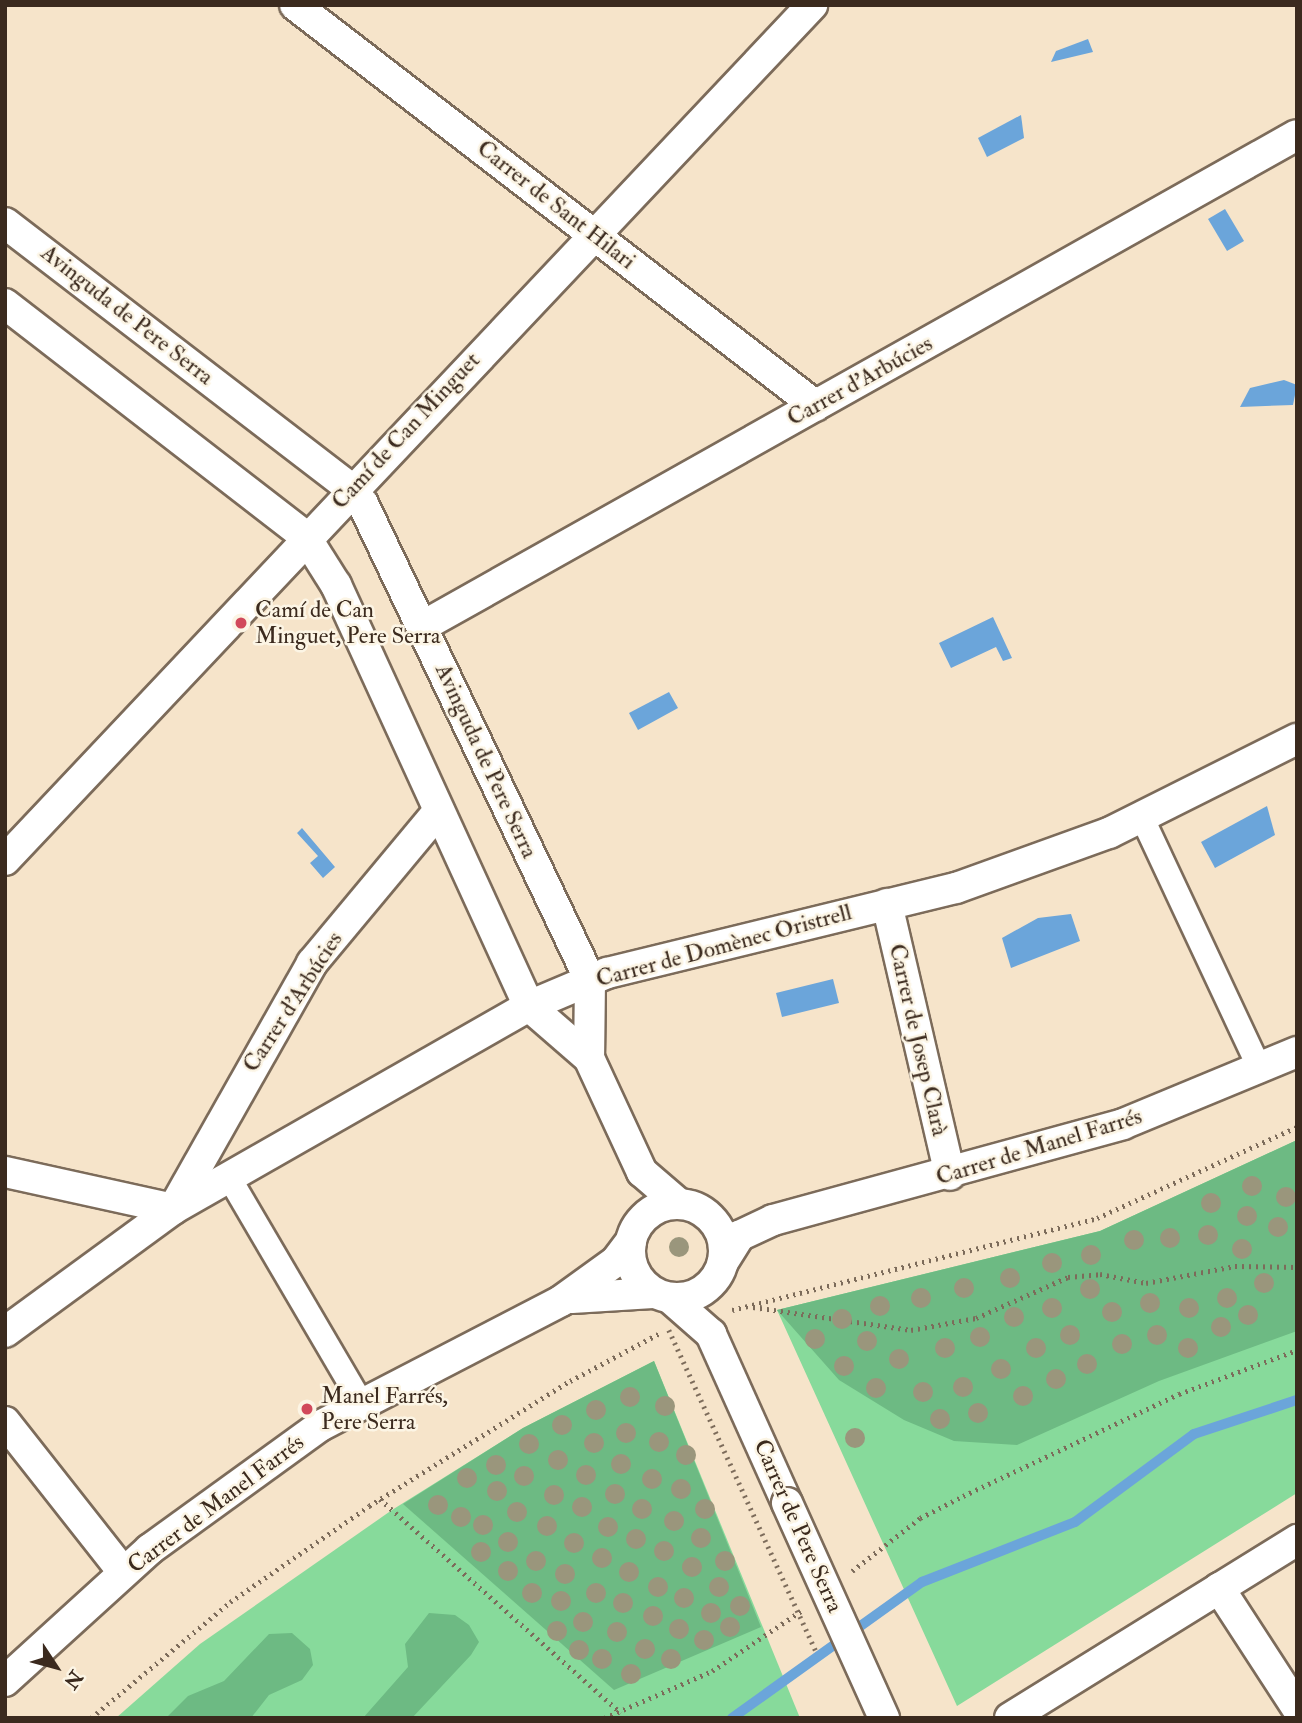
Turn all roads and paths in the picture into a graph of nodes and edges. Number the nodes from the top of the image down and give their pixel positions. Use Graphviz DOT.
graph roads {
  1 [pos="295,5"];
  2 [pos="812,5"];
  3 [pos="1297,135"];
  4 [pos="5,223"];
  5 [pos="591,233"];
  6 [pos="5,304"];
  7 [pos="816,406"];
  8 [pos="352,489"];
  9 [pos="305,536"];
  10 [pos="423,626"];
  11 [pos="1297,739"];
  12 [pos="438,812"];
  13 [pos="1142,818"];
  14 [pos="5,860"];
  15 [pos="887,904"];
  16 [pos="590,980"];
  17 [pos="529,1006"];
  18 [pos="1297,1052"];
  19 [pos="589,1058"];
  20 [pos="1260,1070"];
  21 [pos="1297,1127"];
  22 [pos="5,1172"];
  23 [pos="642,1172"];
  24 [pos="950,1175"];
  25 [pos="231,1181"];
  26 [pos="685,1204"];
  27 [pos="173,1209"];
  28 [pos="773,1220"];
  29 [pos="633,1234"];
  30 [pos="721,1267"];
  31 [pos="1297,1267"];
  32 [pos="662,1295"];
  33 [pos="561,1301"];
  34 [pos="748,1306"];
  35 [pos="706,1323"];
  36 [pos="669,1330"];
  37 [pos="5,1332"];
  38 [pos="1297,1350"];
  39 [pos="361,1403"];
  40 [pos="5,1422"];
  41 [pos="380,1499"];
  42 [pos="1297,1540"];
  43 [pos="123,1572"];
  44 [pos="846,1576"];
  45 [pos="1219,1588"];
  46 [pos="814,1601"];
  47 [pos="823,1668"];
  48 [pos="5,1681"];
  49 [pos="1297,1708"];
  50 [pos="621,1713"];
  51 [pos="91,1718"];
  52 [pos="604,1718"];
  53 [pos="884,1718"];
  54 [pos="1010,1718"];
  1 -- 5 [label="street, Carrer de Sant Hilari"];
  2 -- 5 [label="street, Camí de Can Minguet"];
  3 -- 7 [label="street, Carrer d'Arbúcies"];
  4 -- 8 [label="street, Avinguda de Pere Serra"];
  5 -- 7 [label="street, Carrer de Sant Hilari"];
  5 -- 8 [label="street, Camí de Can Minguet"];
  6 -- 9 [label="street, Avinguda de Pere Serra"];
  7 -- 10 [label="street, Carrer d'Arbúcies"];
  8 -- 9 [label="street, Camí de Can Minguet"];
  8 -- 10 [label="street, Avinguda de Pere Serra"];
  9 -- 12 [label="street, Avinguda de Pere Serra"];
  9 -- 14 [label="street, Camí de Can Minguet"];
  10 -- 16 [label="street, Avinguda de Pere Serra"];
  11 -- 13 [label="street, Carrer de Domènec Oristrell"];
  12 -- 17 [label="street, Avinguda de Pere Serra"];
  12 -- 27 [label="street, Carrer d'Arbúcies"];
  13 -- 15 [label="street, Carrer de Domènec Oristrell"];
  13 -- 20 [label="street"];
  15 -- 16 [label="street, Carrer de Domènec Oristrell"];
  15 -- 24 [label="street, Carrer de Josep Clarà"];
  16 -- 17 [label="street, Carrer de Domènec Oristrell"];
  16 -- 19 [label="street, Avinguda de Pere Serra"];
  17 -- 19 [label="street, Avinguda de Pere Serra"];
  17 -- 25 [label="street, Carrer de Domènec Oristrell"];
  18 -- 20 [label="street, Carrer de Manel Farrés"];
  19 -- 23 [label="street, Avinguda de Pere Serra"];
  20 -- 24 [label="street, Carrer de Manel Farrés"];
  21 -- 34 [label="path"];
  22 -- 27 [label="street"];
  23 -- 26 [label="street, Avinguda de Pere Serra"];
  23 -- 29 [label="street"];
  24 -- 28 [label="street, Carrer de Manel Farrés"];
  25 -- 27 [label="street, Carrer de Domènec Oristrell"];
  25 -- 39 [label="street"];
  26 -- 28 [label="street, Carrer de Manel Farrés"];
  26 -- 29 [label="street"];
  26 -- 30 [label="street"];
  27 -- 37 [label="street, Carrer de Domènec Oristrell"];
  28 -- 30 [label="street, Carrer de Manel Farrés"];
  29 -- 32 [label="street"];
  29 -- 33 [label="street, Carrer de Manel Farrés"];
  30 -- 32 [label="street"];
  30 -- 35 [label="street"];
  31 -- 34 [label="path"];
  32 -- 33 [label="street, Carrer de Manel Farrés"];
  32 -- 35 [label="street, Carrer de Pere Serra"];
  33 -- 39 [label="street, Carrer de Manel Farrés"];
  34 -- 35 [label="path"];
  35 -- 36 [label="path"];
  35 -- 53 [label="street, Carrer de Pere Serra, bridge"];
  36 -- 41 [label="path"];
  36 -- 47 [label="path, bridge"];
  38 -- 44 [label="path"];
  39 -- 43 [label="street, Carrer de Manel Farrés"];
  40 -- 43 [label="street"];
  41 -- 50 [label="path"];
  41 -- 51 [label="path"];
  42 -- 45 [label="street"];
  43 -- 48 [label="street, Carrer de Manel Farrés"];
  45 -- 49 [label="street"];
  45 -- 54 [label="street"];
  46 -- 50 [label="path"];
  50 -- 52 [label="path"];
}
